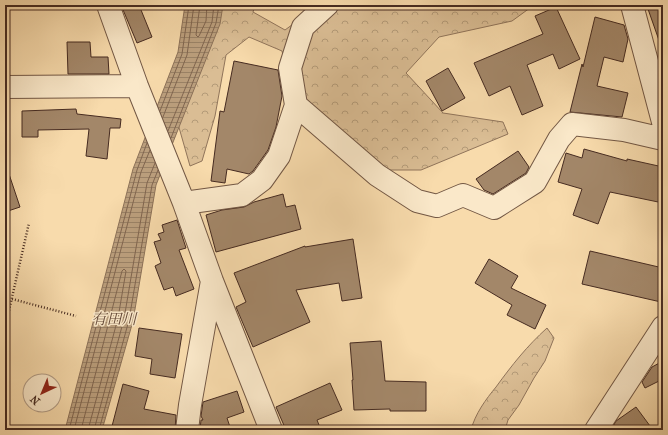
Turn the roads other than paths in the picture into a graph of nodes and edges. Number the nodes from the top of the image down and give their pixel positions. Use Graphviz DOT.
graph roads {
  1 [pos="108,5"];
  2 [pos="327,5"];
  3 [pos="632,5"];
  4 [pos="137,86"];
  5 [pos="5,87"];
  6 [pos="296,104"];
  7 [pos="663,122"];
  8 [pos="663,139"];
  9 [pos="184,203"];
  10 [pos="212,281"];
  11 [pos="663,327"];
  12 [pos="187,430"];
  13 [pos="271,430"];
  14 [pos="596,430"];
  1 -- 4 [label="street"];
  2 -- 6 [label="street"];
  3 -- 7 [label="street"];
  4 -- 5 [label="street"];
  4 -- 9 [label="street"];
  6 -- 8 [label="street"];
  6 -- 9 [label="street"];
  9 -- 10 [label="street"];
  10 -- 12 [label="street"];
  10 -- 13 [label="street"];
  11 -- 14 [label="street"];
}
